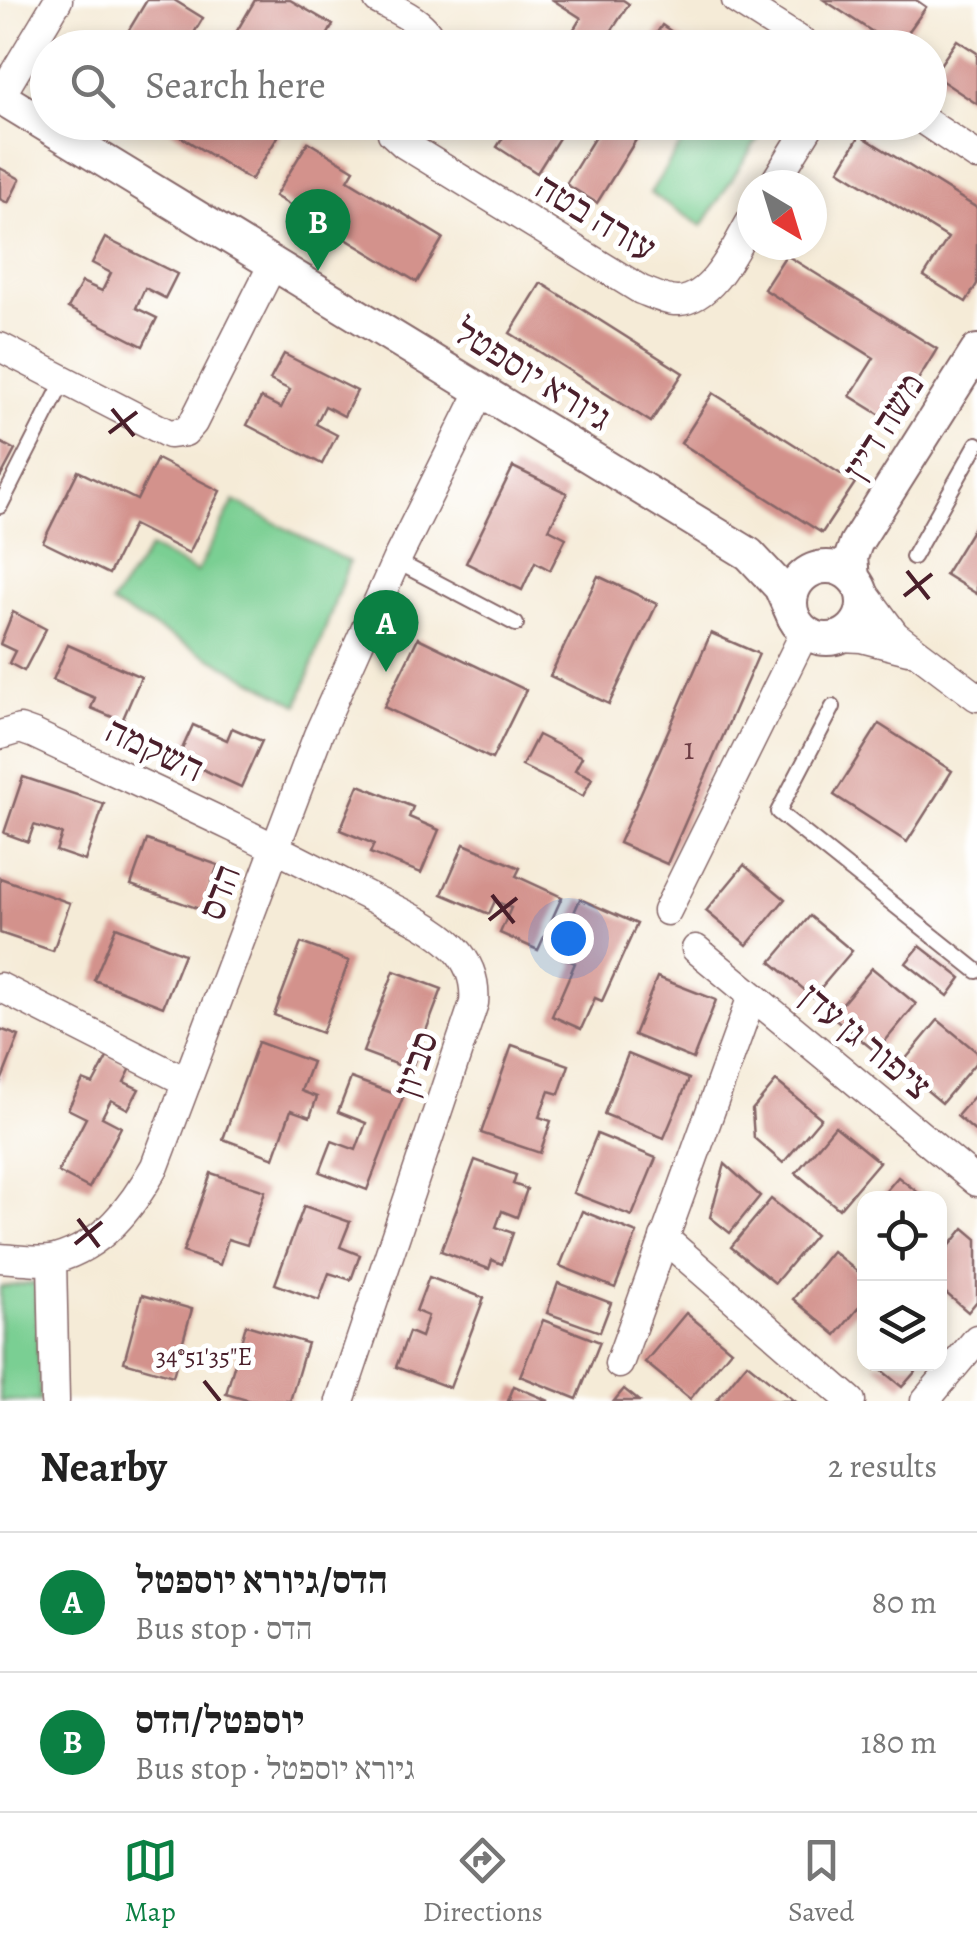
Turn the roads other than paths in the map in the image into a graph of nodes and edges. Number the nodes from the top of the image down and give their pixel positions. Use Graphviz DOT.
graph roads {
  1 [pos="58,0"];
  2 [pos="378,0"];
  3 [pos="736,0"];
  4 [pos="40,30"];
  5 [pos="424,30"];
  6 [pos="784,30"];
  7 [pos="30,47"];
  8 [pos="0,97"];
  9 [pos="30,115"];
  10 [pos="947,136"];
  11 [pos="71,140"];
  12 [pos="400,140"];
  13 [pos="801,140"];
  14 [pos="977,156"];
  15 [pos="782,170"];
  16 [pos="737,243"];
  17 [pos="274,264"];
  18 [pos="0,346"];
  19 [pos="977,351"];
  20 [pos="64,380"];
  21 [pos="482,390"];
  22 [pos="977,444"];
  23 [pos="0,506"];
  24 [pos="750,554"];
  25 [pos="913,558"];
  26 [pos="396,561"];
  27 [pos="838,576"];
  28 [pos="516,624"];
  29 [pos="800,625"];
  30 [pos="841,637"];
  31 [pos="914,652"];
  32 [pos="977,697"];
  33 [pos="833,707"];
  34 [pos="0,735"];
  35 [pos="277,846"];
  36 [pos="667,910"];
  37 [pos="696,948"];
  38 [pos="977,972"];
  39 [pos="0,987"];
  40 [pos="752,996"];
  41 [pos="187,1082"];
  42 [pos="977,1182"];
  43 [pos="664,1238"];
  44 [pos="0,1258"];
  45 [pos="52,1260"];
  46 [pos="977,1339"];
  47 [pos="618,1364"];
  48 [pos="55,1401"];
  49 [pos="340,1401"];
  50 [pos="850,1401"];
  51 [pos="925,1401"];
  1 -- 4 [label="street"];
  2 -- 5 [label="street"];
  3 -- 6 [label="street"];
  7 -- 8 [label="street"];
  8 -- 9 [label="street, גיורא יוספטל"];
  10 -- 14 [label="street"];
  11 -- 17 [label="street, גיורא יוספטל"];
  12 -- 16 [label="street, עזרה בטה"];
  13 -- 15 [label="street"];
  17 -- 20 [label="street"];
  17 -- 21 [label="street, גיורא יוספטל"];
  18 -- 20 [label="street"];
  19 -- 27 [label="street, משה דיין"];
  20 -- 23 [label="lane"];
  21 -- 24 [label="street, גיורא יוספטל"];
  21 -- 26 [label="street, הדס"];
  22 -- 25 [label="lane"];
  24 -- 27 [label="street, גיורא יוספטל"];
  24 -- 29 [label="street, גיורא יוספטל"];
  26 -- 28 [label="lane"];
  26 -- 35 [label="street, הדס"];
  27 -- 29 [label="street"];
  27 -- 30 [label="street"];
  27 -- 31 [label="street"];
  29 -- 30 [label="street"];
  29 -- 36 [label="street"];
  30 -- 31 [label="street"];
  31 -- 32 [label="street"];
  33 -- 38 [label="lane"];
  34 -- 35 [label="street, השקמה"];
  35 -- 41 [label="street, הדס"];
  35 -- 49 [label="street, סביון"];
  37 -- 40 [label="street, ציפור גן עדן"];
  39 -- 41 [label="street"];
  40 -- 42 [label="street, ציפור גן עדן"];
  40 -- 43 [label="street, ציפור גן עדן"];
  41 -- 45 [label="street, הדס"];
  43 -- 47 [label="street, ציפור גן עדן"];
  43 -- 50 [label="street"];
  44 -- 45 [label="street"];
  45 -- 48 [label="street"];
  46 -- 51 [label="street"];
}
